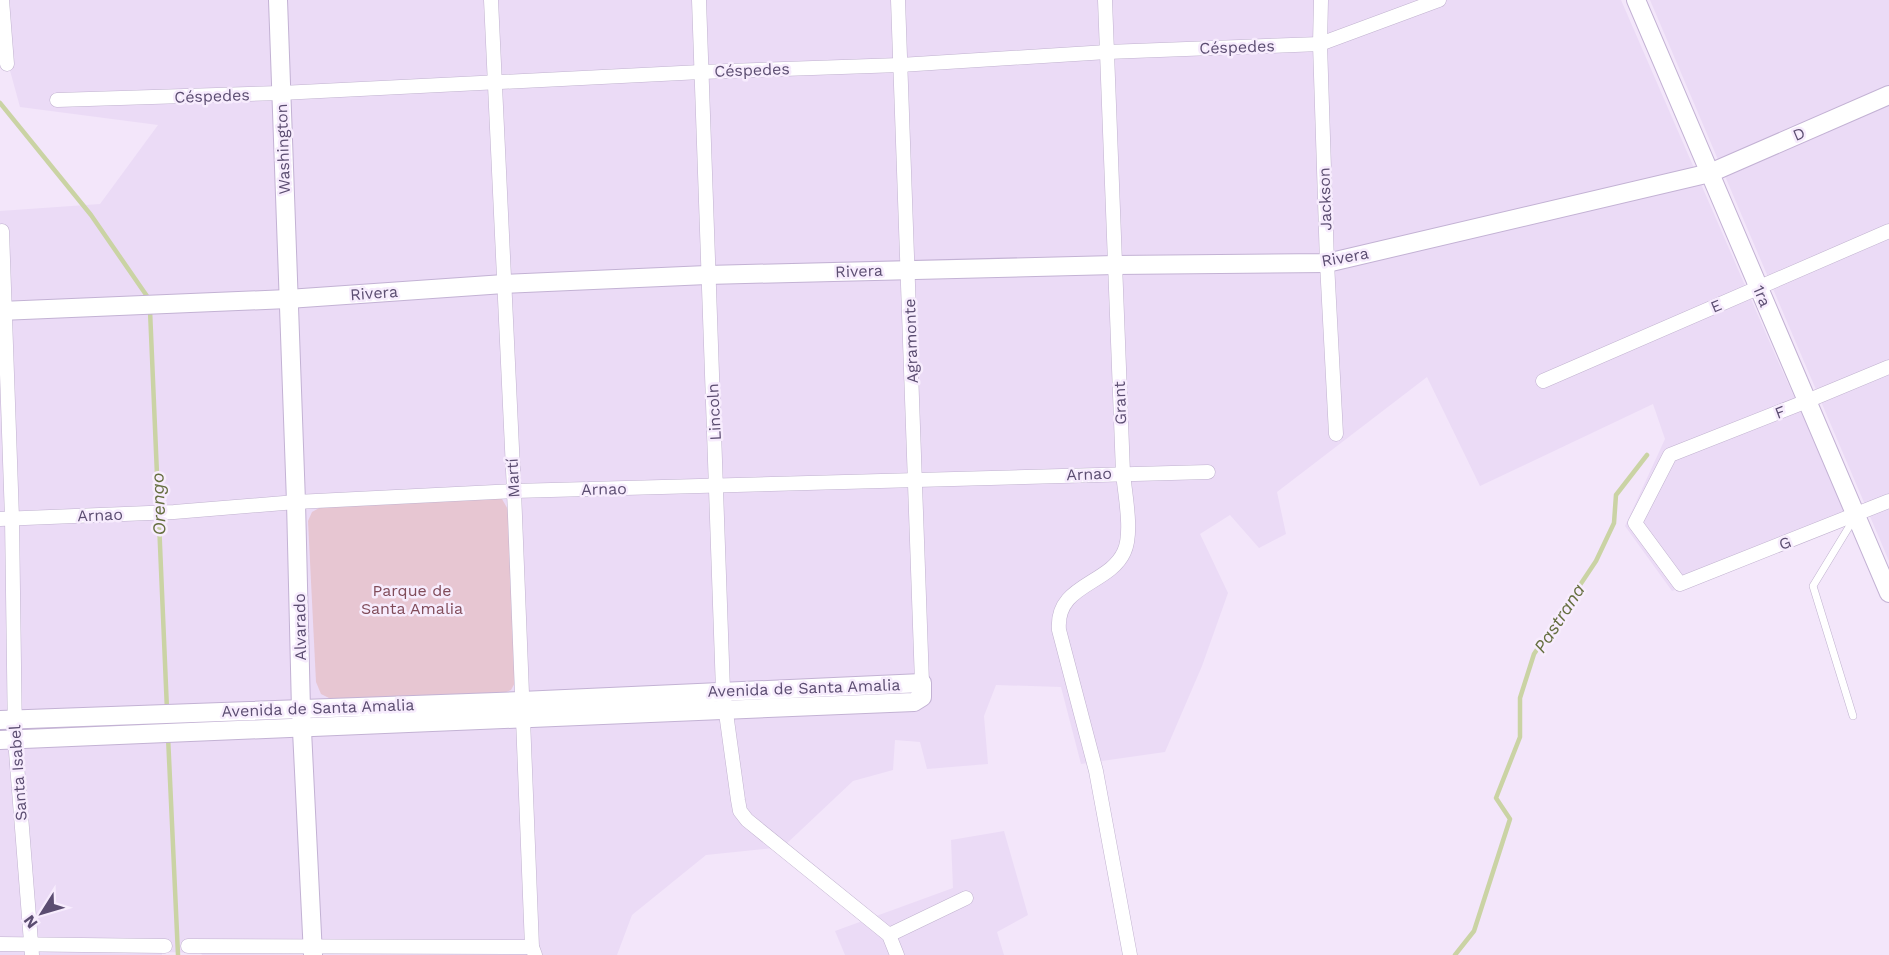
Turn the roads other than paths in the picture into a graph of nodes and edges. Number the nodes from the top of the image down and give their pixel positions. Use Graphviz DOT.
graph roads {
  1 [pos="2,0"];
  2 [pos="278,0"];
  3 [pos="491,0"];
  4 [pos="699,0"];
  5 [pos="898,0"];
  6 [pos="1105,0"];
  7 [pos="1322,0"];
  8 [pos="1439,0"];
  9 [pos="1636,0"];
  10 [pos="1320,44"];
  11 [pos="1107,52"];
  12 [pos="7,64"];
  13 [pos="900,65"];
  14 [pos="701,72"];
  15 [pos="494,81"];
  16 [pos="281,93"];
  17 [pos="1889,95"];
  18 [pos="57,100"];
  19 [pos="1710,173"];
  20 [pos="2,231"];
  21 [pos="1889,231"];
  22 [pos="1326,262"];
  23 [pos="1115,265"];
  24 [pos="908,269"];
  25 [pos="707,274"];
  26 [pos="504,284"];
  27 [pos="1758,287"];
  28 [pos="288,298"];
  29 [pos="2,311"];
  30 [pos="1889,367"];
  31 [pos="1543,381"];
  32 [pos="1807,401"];
  33 [pos="1336,434"];
  34 [pos="1208,472"];
  35 [pos="1123,473"];
  36 [pos="915,480"];
  37 [pos="717,487"];
  38 [pos="514,491"];
  39 [pos="1889,501"];
  40 [pos="296,502"];
  41 [pos="1856,515"];
  42 [pos="6,519"];
  43 [pos="1680,584"];
  44 [pos="1889,593"];
  45 [pos="922,683"];
  46 [pos="723,691"];
  47 [pos="522,710"];
  48 [pos="725,710"];
  49 [pos="1852,716"];
  50 [pos="302,719"];
  51 [pos="7,720"];
  52 [pos="7,739"];
  53 [pos="966,898"];
  54 [pos="889,935"];
  55 [pos="0,944"];
  56 [pos="165,946"];
  57 [pos="188,946"];
  58 [pos="32,950"];
  59 [pos="313,951"];
  60 [pos="533,951"];
  61 [pos="897,955"];
  62 [pos="1130,955"];
  1 -- 12 [label="street"];
  2 -- 16 [label="street, Washington"];
  3 -- 15 [label="street, Martí"];
  4 -- 14 [label="street, Lincoln"];
  5 -- 13 [label="street, Agramonte"];
  6 -- 11 [label="street, Grant"];
  7 -- 10 [label="street, Jackson"];
  8 -- 10 [label="street, Céspedes"];
  9 -- 19 [label="street, 1ra"];
  10 -- 11 [label="street, Céspedes"];
  10 -- 22 [label="street, Jackson"];
  11 -- 13 [label="street, Céspedes"];
  11 -- 23 [label="street, Grant"];
  13 -- 14 [label="street, Céspedes"];
  13 -- 24 [label="street, Agramonte"];
  14 -- 15 [label="street, Céspedes"];
  14 -- 25 [label="street, Lincoln"];
  15 -- 16 [label="street, Céspedes"];
  15 -- 26 [label="street, Martí"];
  16 -- 18 [label="street, Céspedes"];
  16 -- 28 [label="street, Washington"];
  17 -- 19 [label="street, D"];
  19 -- 22 [label="street, Rivera"];
  19 -- 27 [label="street, 1ra"];
  20 -- 29 [label="street, Santa Isabel"];
  21 -- 27 [label="street, E"];
  22 -- 23 [label="street, Rivera"];
  22 -- 33 [label="street, Jackson"];
  23 -- 24 [label="street, Rivera"];
  23 -- 35 [label="street, Grant"];
  24 -- 25 [label="street, Rivera"];
  24 -- 36 [label="street, Agramonte"];
  25 -- 26 [label="street, Rivera"];
  25 -- 37 [label="street, Lincoln"];
  26 -- 28 [label="street, Rivera"];
  26 -- 38 [label="street, Martí"];
  27 -- 31 [label="street, E"];
  27 -- 32 [label="street, 1ra"];
  28 -- 29 [label="street, Rivera"];
  28 -- 40 [label="street, Alvarado"];
  29 -- 42 [label="street, Santa Isabel"];
  30 -- 32 [label="street, F"];
  32 -- 41 [label="street, 1ra"];
  32 -- 43 [label="street, F"];
  34 -- 35 [label="street, Arnao"];
  35 -- 36 [label="street, Arnao"];
  35 -- 62 [label="street, Grant"];
  36 -- 37 [label="street, Arnao"];
  36 -- 45 [label="street, Agramonte"];
  37 -- 38 [label="street, Arnao"];
  37 -- 46 [label="street, Lincoln"];
  38 -- 40 [label="street, Arnao"];
  38 -- 47 [label="street, Martí"];
  39 -- 41 [label="street, G"];
  40 -- 42 [label="street, Arnao"];
  40 -- 50 [label="street, Alvarado"];
  41 -- 43 [label="street, G"];
  41 -- 44 [label="street, 1ra"];
  41 -- 49 [label="lane"];
  42 -- 51 [label="street, Santa Isabel"];
  45 -- 46 [label="street, Avenida de Santa Amalia"];
  45 -- 48 [label="street, Avenida de Santa Amalia"];
  46 -- 47 [label="street, Avenida de Santa Amalia"];
  46 -- 48 [label="street, Lincoln"];
  47 -- 48 [label="street, Avenida de Santa Amalia"];
  47 -- 50 [label="street, Avenida de Santa Amalia"];
  47 -- 60 [label="street, Martí"];
  48 -- 54 [label="street, Lincoln"];
  50 -- 51 [label="street, Avenida de Santa Amalia"];
  50 -- 52 [label="street, Avenida de Santa Amalia"];
  50 -- 59 [label="street, Alvarado"];
  51 -- 52 [label="street, Santa Isabel"];
  52 -- 58 [label="street, Santa Isabel"];
  53 -- 54 [label="street"];
  54 -- 61 [label="street"];
  55 -- 58 [label="street"];
  56 -- 58 [label="street"];
  57 -- 59 [label="street"];
  59 -- 60 [label="street"];
}
